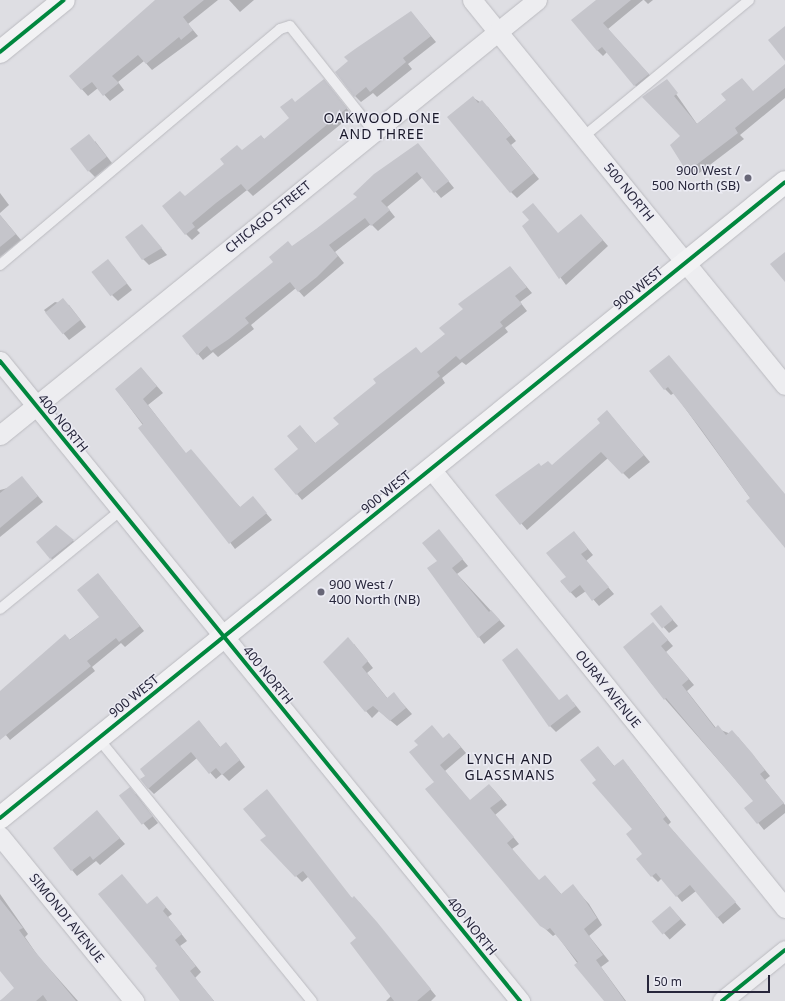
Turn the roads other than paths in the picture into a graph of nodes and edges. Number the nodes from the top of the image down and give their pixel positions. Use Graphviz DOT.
graph roads {
  1 [pos="64,0"];
  2 [pos="472,0"];
  3 [pos="537,0"];
  4 [pos="749,0"];
  5 [pos="498,32"];
  6 [pos="0,52"];
  7 [pos="374,132"];
  8 [pos="583,136"];
  9 [pos="785,182"];
  10 [pos="686,262"];
  11 [pos="0,265"];
  12 [pos="0,361"];
  13 [pos="785,385"];
  14 [pos="36,406"];
  15 [pos="0,435"];
  16 [pos="431,469"];
  17 [pos="121,510"];
  18 [pos="0,609"];
  19 [pos="224,637"];
  20 [pos="98,738"];
  21 [pos="0,818"];
  22 [pos="0,836"];
  23 [pos="785,908"];
  24 [pos="785,950"];
  25 [pos="134,1001"];
  26 [pos="312,1001"];
  27 [pos="520,1001"];
  28 [pos="722,1001"];
  1 -- 6 [label="main road"];
  2 -- 5 [label="street, 500 NORTH"];
  3 -- 5 [label="street, CHICAGO STREET"];
  4 -- 8 [label="lane"];
  5 -- 7 [label="street, CHICAGO STREET"];
  5 -- 8 [label="street, 500 NORTH"];
  7 -- 11 [label="lane"];
  7 -- 14 [label="street, CHICAGO STREET"];
  8 -- 10 [label="street, 500 NORTH"];
  9 -- 10 [label="main road, 900 WEST"];
  10 -- 13 [label="street, 500 NORTH"];
  10 -- 16 [label="main road, 900 WEST"];
  12 -- 14 [label="street, 400 NORTH"];
  14 -- 15 [label="street, CHICAGO STREET"];
  14 -- 17 [label="street, 400 NORTH"];
  16 -- 19 [label="main road, 900 WEST"];
  16 -- 23 [label="street, OURAY AVENUE"];
  17 -- 18 [label="lane"];
  17 -- 19 [label="street, 400 NORTH"];
  19 -- 20 [label="main road, 900 WEST"];
  19 -- 27 [label="street, 400 NORTH"];
  20 -- 21 [label="main road, 900 WEST"];
  20 -- 26 [label="lane"];
  22 -- 25 [label="street, SIMONDI AVENUE"];
  24 -- 28 [label="street"];
}
